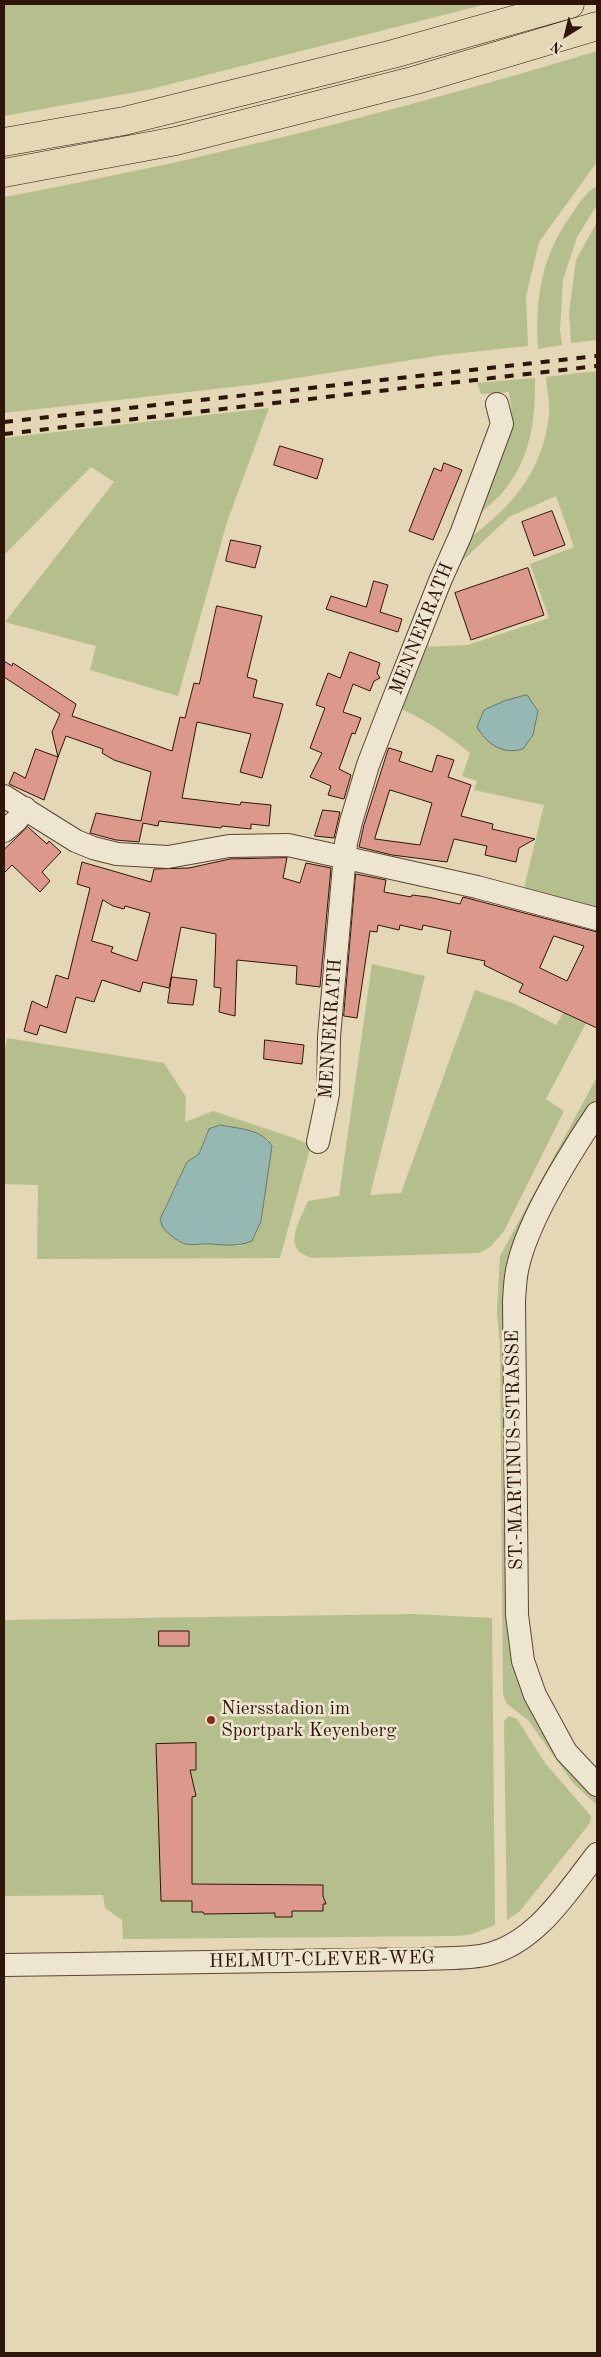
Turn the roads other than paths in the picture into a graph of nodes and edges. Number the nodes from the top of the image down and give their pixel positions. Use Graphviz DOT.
graph roads {
  1 [pos="570,4"];
  2 [pos="597,26"];
  3 [pos="4,142"];
  4 [pos="4,173"];
  5 [pos="497,404"];
  6 [pos="4,796"];
  7 [pos="25,808"];
  8 [pos="4,831"];
  9 [pos="346,857"];
  10 [pos="597,919"];
  11 [pos="597,1113"];
  12 [pos="318,1142"];
  13 [pos="597,1785"];
  14 [pos="597,1854"];
  15 [pos="4,1965"];
  1 -- 3 [label="highway"];
  2 -- 4 [label="highway"];
  5 -- 9 [label="street, MENNEKRATH"];
  6 -- 7 [label="street"];
  7 -- 8 [label="street"];
  7 -- 9 [label="street"];
  9 -- 10 [label="street"];
  9 -- 12 [label="street, MENNEKRATH"];
  11 -- 13 [label="street, ST.-MARTINUS-STRASSE"];
  14 -- 15 [label="street, HELMUT-CLEVER-WEG"];
}
